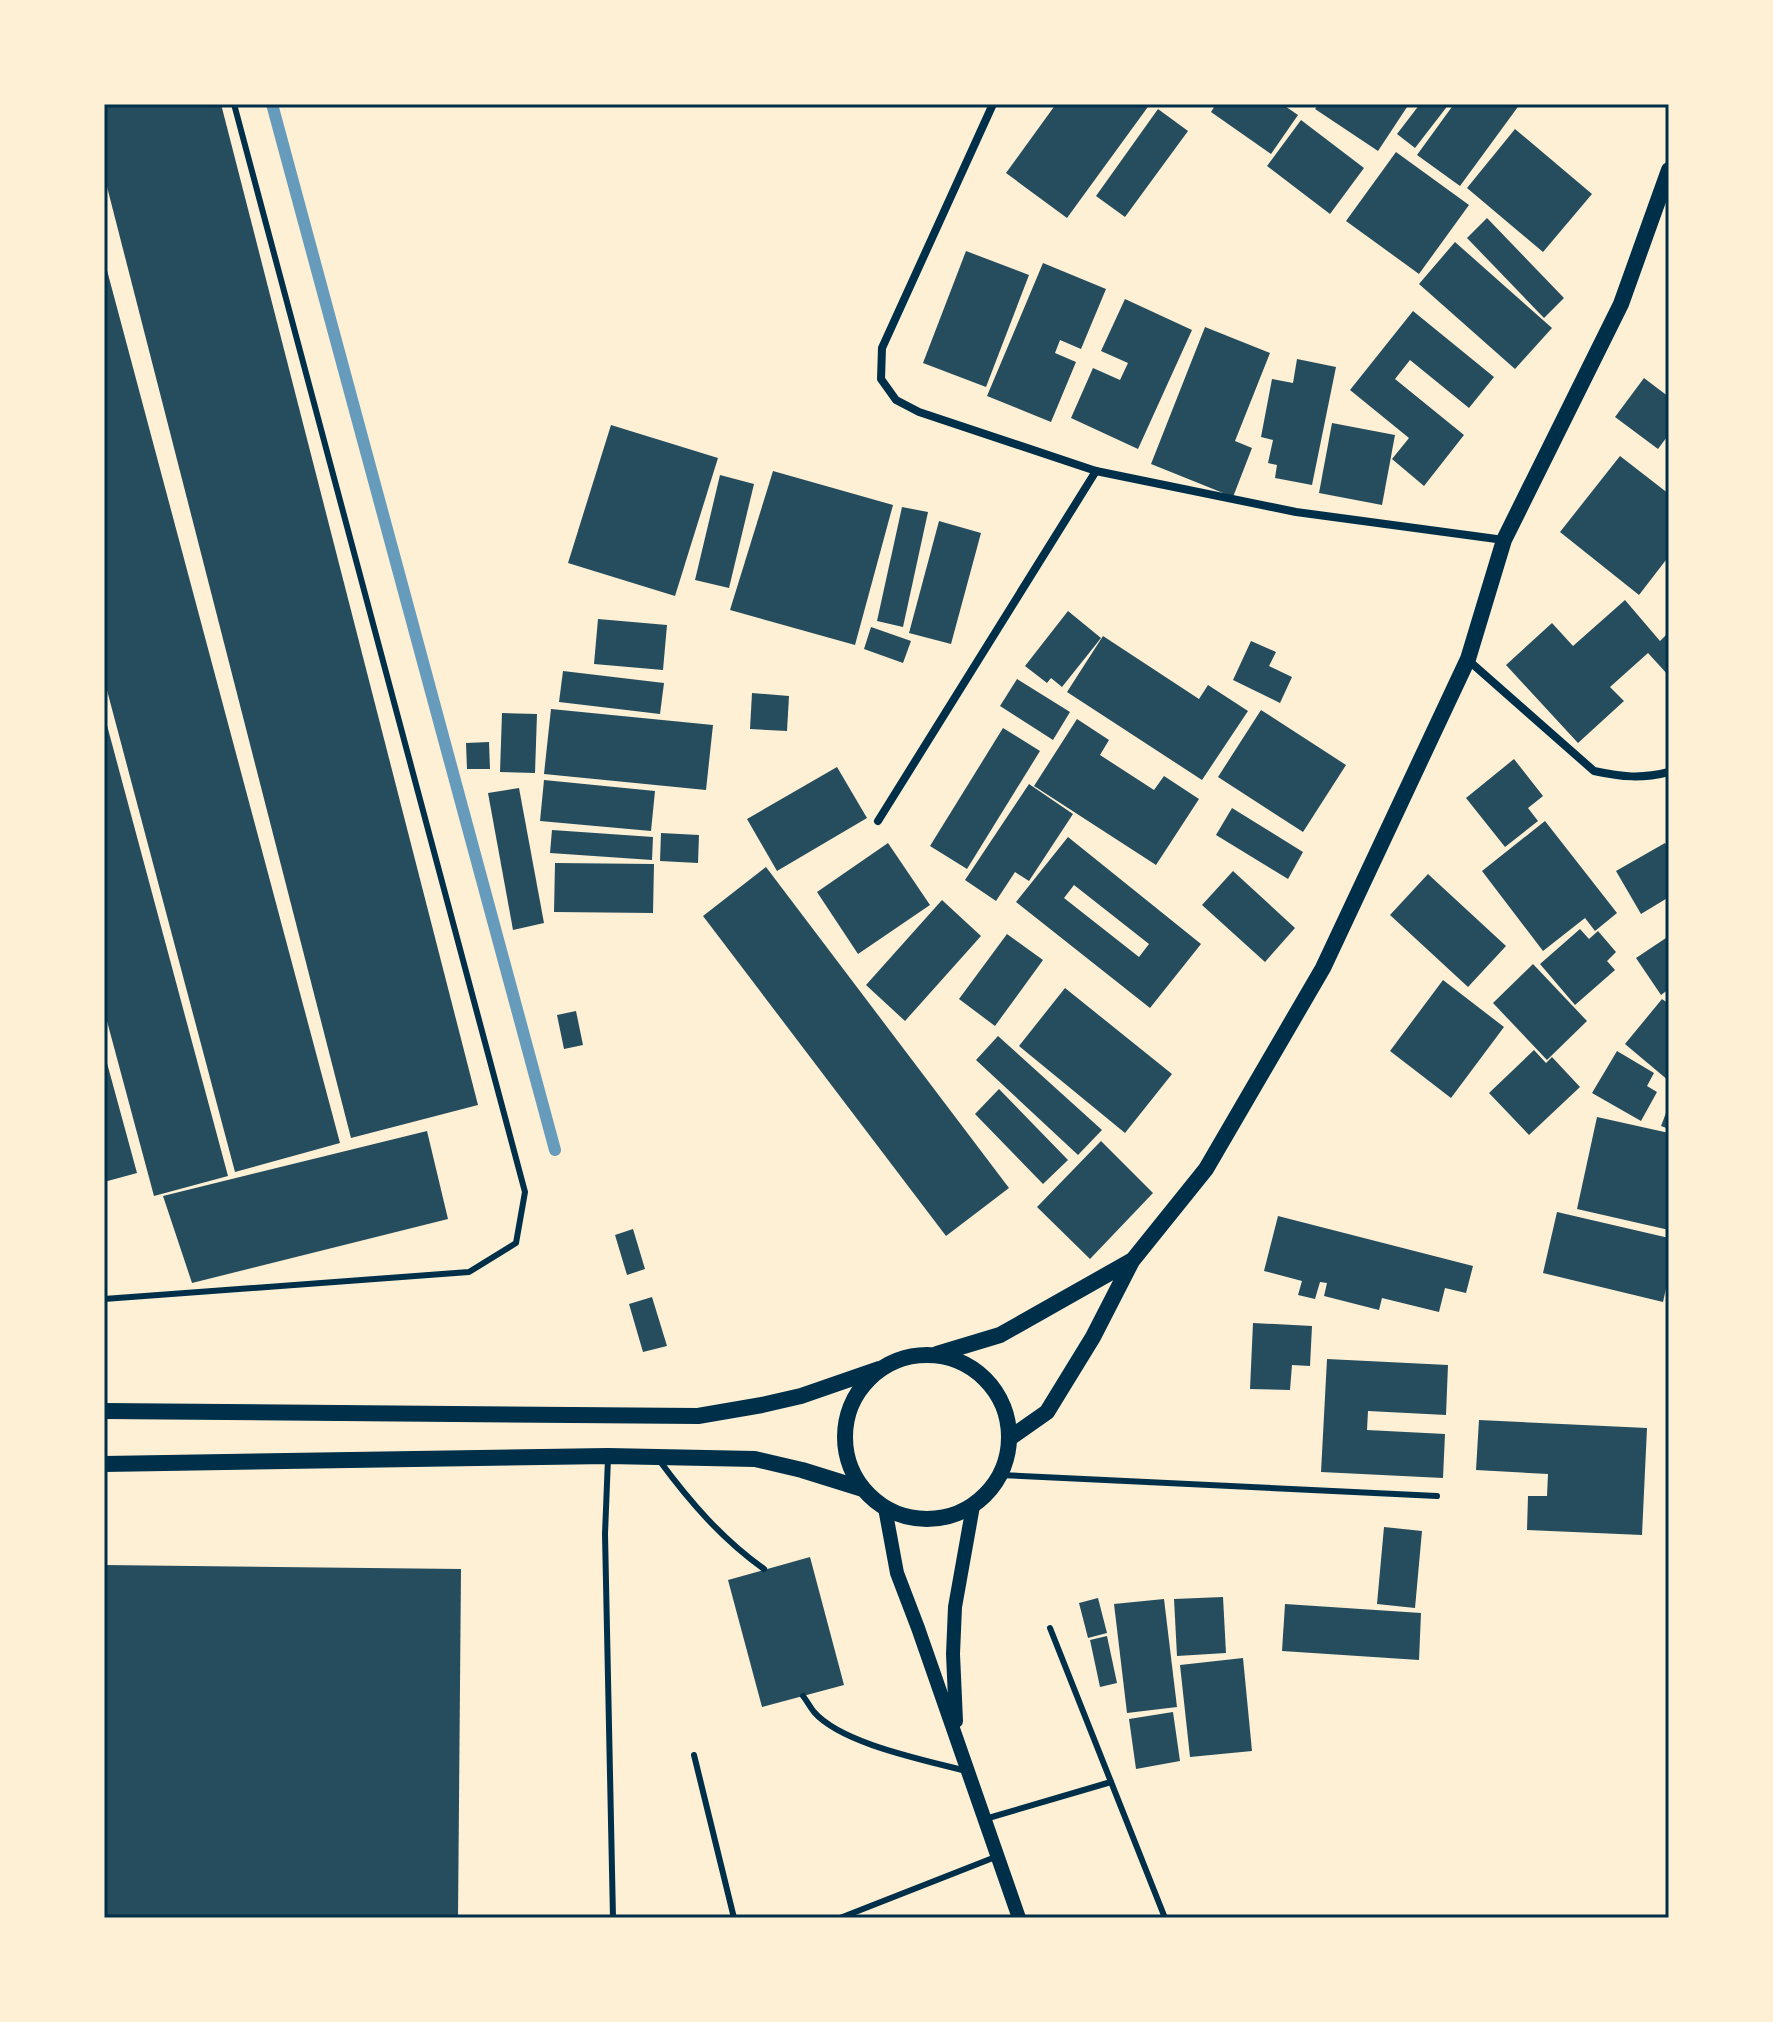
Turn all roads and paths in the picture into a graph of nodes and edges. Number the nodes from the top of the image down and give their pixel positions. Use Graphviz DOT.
graph roads {
  1 [pos="234,104"];
  2 [pos="993,104"];
  3 [pos="1669,170"];
  4 [pos="1096,471"];
  5 [pos="1504,540"];
  6 [pos="1468,659"];
  7 [pos="1669,772"];
  8 [pos="878,821"];
  9 [pos="1132,1261"];
  10 [pos="104,1299"];
  11 [pos="937,1354"];
  12 [pos="879,1369"];
  13 [pos="104,1411"];
  14 [pos="1010,1438"];
  15 [pos="608,1456"];
  16 [pos="657,1457"];
  17 [pos="104,1464"];
  18 [pos="1000,1475"];
  19 [pos="863,1489"];
  20 [pos="1437,1496"];
  21 [pos="973,1506"];
  22 [pos="885,1508"];
  23 [pos="764,1569"];
  24 [pos="1050,1628"];
  25 [pos="803,1696"];
  26 [pos="957,1737"];
  27 [pos="694,1755"];
  28 [pos="969,1771"];
  29 [pos="1111,1782"];
  30 [pos="985,1819"];
  31 [pos="998,1856"];
  32 [pos="613,1918"];
  33 [pos="734,1918"];
  34 [pos="840,1918"];
  35 [pos="1019,1918"];
  36 [pos="1165,1918"];
  1 -- 10 [label="lane"];
  2 -- 4 [label="street"];
  3 -- 5 [label="main road"];
  4 -- 5 [label="street"];
  4 -- 8 [label="street"];
  5 -- 6 [label="main road"];
  6 -- 7 [label="street"];
  6 -- 9 [label="main road"];
  9 -- 11 [label="main road"];
  9 -- 14 [label="main road"];
  11 -- 12 [label="main road"];
  11 -- 14 [label="main road"];
  12 -- 13 [label="main road"];
  12 -- 19 [label="main road"];
  14 -- 18 [label="main road"];
  15 -- 16 [label="main road"];
  15 -- 17 [label="main road"];
  15 -- 32 [label="lane"];
  16 -- 19 [label="main road"];
  16 -- 23 [label="lane"];
  18 -- 20 [label="lane"];
  18 -- 21 [label="main road"];
  19 -- 22 [label="main road"];
  21 -- 22 [label="main road"];
  21 -- 26 [label="street"];
  22 -- 26 [label="street"];
  24 -- 29 [label="lane"];
  25 -- 28 [label="lane"];
  26 -- 28 [label="street"];
  27 -- 33 [label="lane"];
  28 -- 30 [label="street"];
  29 -- 30 [label="lane"];
  29 -- 36 [label="lane"];
  30 -- 31 [label="street"];
  31 -- 34 [label="lane"];
  31 -- 35 [label="street"];
}
